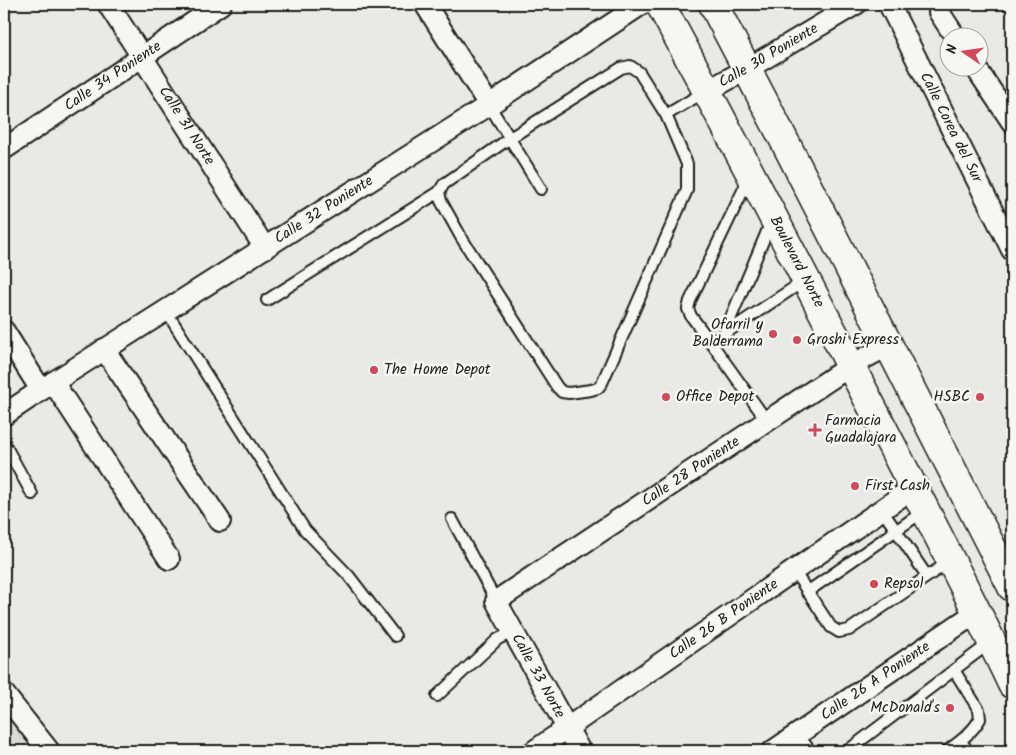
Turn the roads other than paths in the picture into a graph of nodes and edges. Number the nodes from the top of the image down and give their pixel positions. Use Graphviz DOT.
graph roads {
  1 [pos="108,4"];
  2 [pos="222,4"];
  3 [pos="424,4"];
  4 [pos="642,4"];
  5 [pos="660,4"];
  6 [pos="713,4"];
  7 [pos="856,4"];
  8 [pos="890,4"];
  9 [pos="939,12"];
  10 [pos="949,28"];
  11 [pos="142,57"];
  12 [pos="747,69"];
  13 [pos="983,78"];
  14 [pos="707,91"];
  15 [pos="489,105"];
  16 [pos="666,115"];
  17 [pos="1012,122"];
  18 [pos="510,138"];
  19 [pos="4,149"];
  20 [pos="751,175"];
  21 [pos="541,189"];
  22 [pos="439,192"];
  23 [pos="773,217"];
  24 [pos="265,248"];
  25 [pos="1012,250"];
  26 [pos="806,280"];
  27 [pos="266,300"];
  28 [pos="166,311"];
  29 [pos="4,331"];
  30 [pos="724,334"];
  31 [pos="712,344"];
  32 [pos="889,345"];
  33 [pos="104,350"];
  34 [pos="850,366"];
  35 [pos="47,386"];
  36 [pos="4,415"];
  37 [pos="767,421"];
  38 [pos="4,443"];
  39 [pos="32,494"];
  40 [pos="919,499"];
  41 [pos="882,510"];
  42 [pos="452,519"];
  43 [pos="220,521"];
  44 [pos="896,530"];
  45 [pos="169,559"];
  46 [pos="950,560"];
  47 [pos="794,571"];
  48 [pos="927,576"];
  49 [pos="1012,587"];
  50 [pos="807,592"];
  51 [pos="496,601"];
  52 [pos="977,612"];
  53 [pos="513,632"];
  54 [pos="395,636"];
  55 [pos="992,642"];
  56 [pos="954,670"];
  57 [pos="1012,684"];
  58 [pos="4,694"];
  59 [pos="437,696"];
  60 [pos="567,728"];
  61 [pos="798,734"];
  62 [pos="961,741"];
  63 [pos="49,751"];
  64 [pos="534,751"];
  65 [pos="580,751"];
  66 [pos="773,751"];
  67 [pos="810,751"];
  68 [pos="847,751"];
  69 [pos="947,751"];
  70 [pos="968,751"];
  1 -- 11 [label="street, Calle 31 Norte"];
  2 -- 11 [label="street, Calle 34 Poniente"];
  3 -- 15 [label="street"];
  4 -- 15 [label="street, Calle 32 Poniente"];
  5 -- 14 [label="main road, Boulevard Norte"];
  6 -- 12 [label="main road"];
  7 -- 12 [label="street, Calle 30 Poniente"];
  8 -- 25 [label="street, Calle Corea del Sur"];
  9 -- 10 [label="street"];
  11 -- 19 [label="street, Calle 34 Poniente"];
  11 -- 24 [label="street, Calle 31 Norte"];
  12 -- 14 [label="street, Calle 30 Poniente"];
  12 -- 32 [label="main road"];
  13 -- 17 [label="street"];
  14 -- 16 [label="lane"];
  14 -- 20 [label="main road, Boulevard Norte"];
  15 -- 18 [label="lane"];
  15 -- 24 [label="street, Calle 32 Poniente"];
  16 -- 18 [label="lane"];
  16 -- 22 [label="lane"];
  18 -- 21 [label="lane"];
  18 -- 22 [label="lane"];
  20 -- 23 [label="main road, Boulevard Norte"];
  20 -- 31 [label="lane"];
  22 -- 27 [label="lane"];
  23 -- 26 [label="main road, Boulevard Norte"];
  23 -- 30 [label="lane"];
  24 -- 28 [label="street, Calle 32 Poniente"];
  26 -- 30 [label="lane"];
  26 -- 34 [label="main road, Boulevard Norte"];
  28 -- 33 [label="street, Calle 32 Poniente"];
  28 -- 54 [label="lane"];
  29 -- 35 [label="street"];
  30 -- 31 [label="lane"];
  31 -- 37 [label="lane"];
  32 -- 34 [label="street, Calle 28 Poniente"];
  32 -- 49 [label="main road"];
  33 -- 35 [label="street, Calle 32 Poniente"];
  33 -- 43 [label="street"];
  34 -- 37 [label="street, Calle 28 Poniente"];
  34 -- 40 [label="main road, Boulevard Norte"];
  35 -- 36 [label="street, Calle 32 Poniente"];
  35 -- 45 [label="street"];
  37 -- 51 [label="street, Calle 28 Poniente"];
  38 -- 39 [label="lane"];
  40 -- 41 [label="street, Calle 26 B Poniente"];
  40 -- 44 [label="lane"];
  40 -- 46 [label="main road, Boulevard Norte"];
  41 -- 44 [label="lane"];
  41 -- 47 [label="street, Calle 26 B Poniente"];
  42 -- 51 [label="lane"];
  44 -- 48 [label="lane"];
  44 -- 50 [label="lane"];
  46 -- 48 [label="lane"];
  46 -- 52 [label="main road, Boulevard Norte"];
  47 -- 50 [label="lane"];
  47 -- 60 [label="street, Calle 26 B Poniente"];
  48 -- 50 [label="lane"];
  51 -- 53 [label="street, Calle 33 Norte"];
  52 -- 55 [label="main road, Boulevard Norte"];
  52 -- 61 [label="street, Calle 26 A Poniente"];
  53 -- 59 [label="lane"];
  53 -- 60 [label="street, Calle 33 Norte"];
  55 -- 56 [label="lane"];
  55 -- 57 [label="main road, Boulevard Norte"];
  56 -- 62 [label="lane"];
  56 -- 68 [label="lane"];
  58 -- 63 [label="street"];
  60 -- 64 [label="street, Calle 26 B Poniente"];
  60 -- 65 [label="street, Calle 33 Norte"];
  61 -- 66 [label="street, Calle 26 A Poniente"];
  61 -- 67 [label="lane"];
  62 -- 69 [label="lane"];
  62 -- 70 [label="lane"];
}
